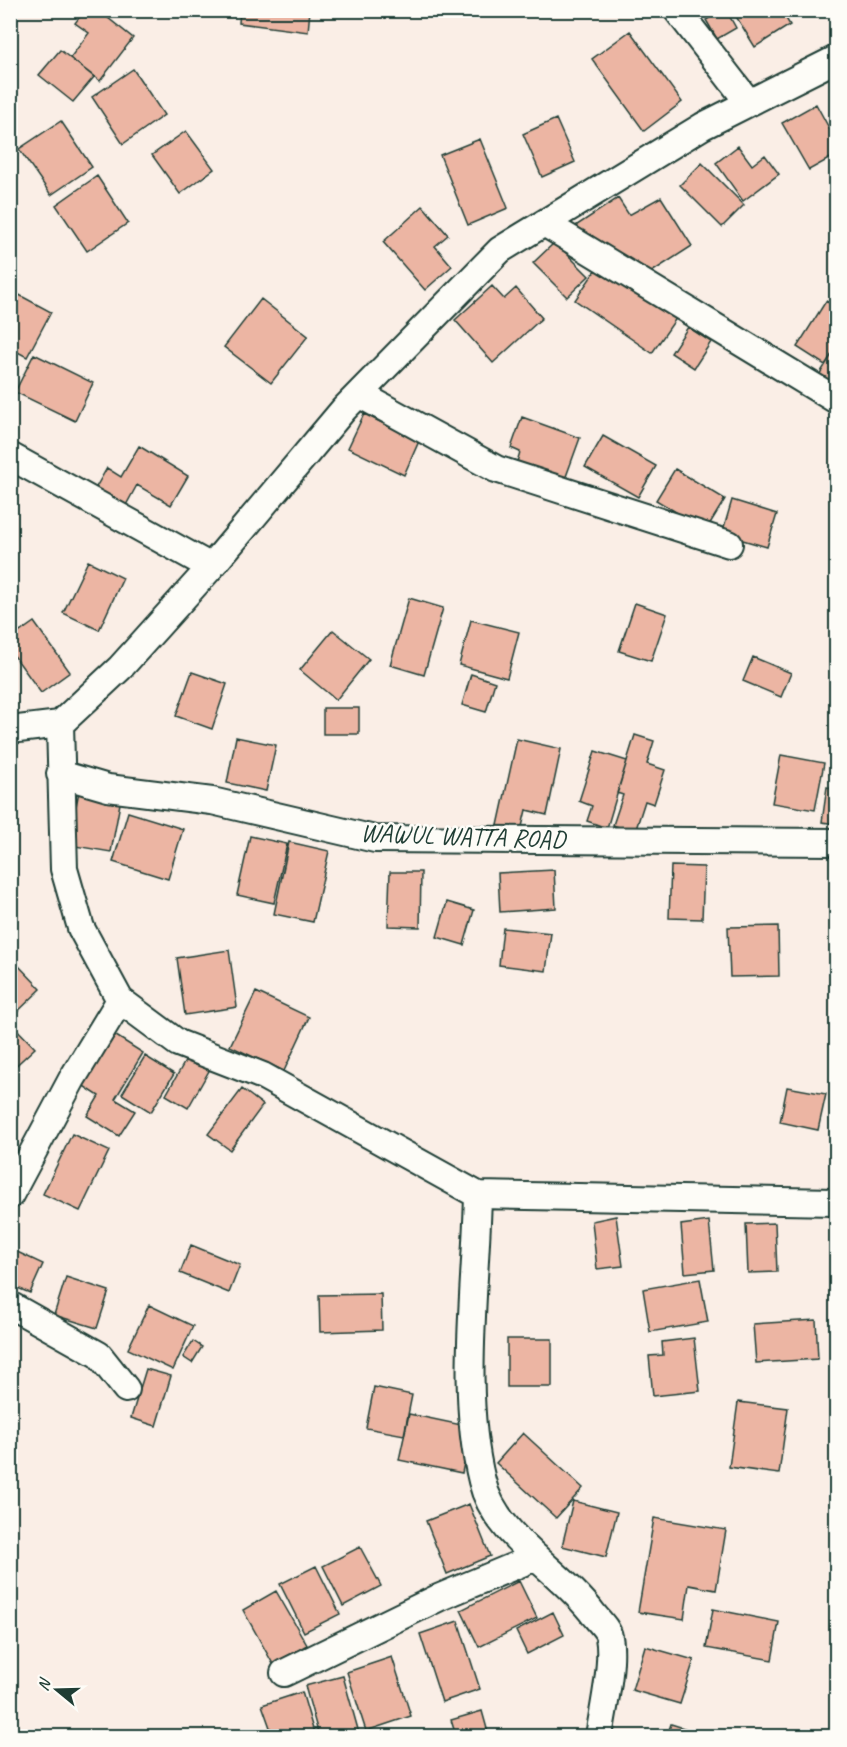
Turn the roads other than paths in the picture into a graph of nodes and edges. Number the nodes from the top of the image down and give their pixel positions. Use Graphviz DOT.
graph roads {
  1 [pos="676,10"];
  2 [pos="837,59"];
  3 [pos="749,103"];
  4 [pos="544,223"];
  5 [pos="359,394"];
  6 [pos="837,400"];
  7 [pos="10,456"];
  8 [pos="729,544"];
  9 [pos="211,567"];
  10 [pos="60,724"];
  11 [pos="10,730"];
  12 [pos="60,774"];
  13 [pos="837,842"];
  14 [pos="120,1000"];
  15 [pos="478,1195"];
  16 [pos="10,1196"];
  17 [pos="837,1202"];
  18 [pos="10,1305"];
  19 [pos="126,1389"];
  20 [pos="536,1557"];
  21 [pos="284,1673"];
  22 [pos="599,1737"];
  1 -- 3 [label="street"];
  2 -- 3 [label="street"];
  3 -- 4 [label="street"];
  4 -- 5 [label="street"];
  4 -- 6 [label="street"];
  5 -- 8 [label="street"];
  5 -- 9 [label="street"];
  7 -- 9 [label="street"];
  9 -- 10 [label="street"];
  10 -- 11 [label="street"];
  10 -- 12 [label="street"];
  12 -- 13 [label="street, WAWUL WATTA ROAD"];
  12 -- 14 [label="street"];
  14 -- 15 [label="street"];
  14 -- 16 [label="street"];
  15 -- 17 [label="street"];
  15 -- 20 [label="street"];
  18 -- 19 [label="street"];
  20 -- 21 [label="street"];
  20 -- 22 [label="street"];
}
